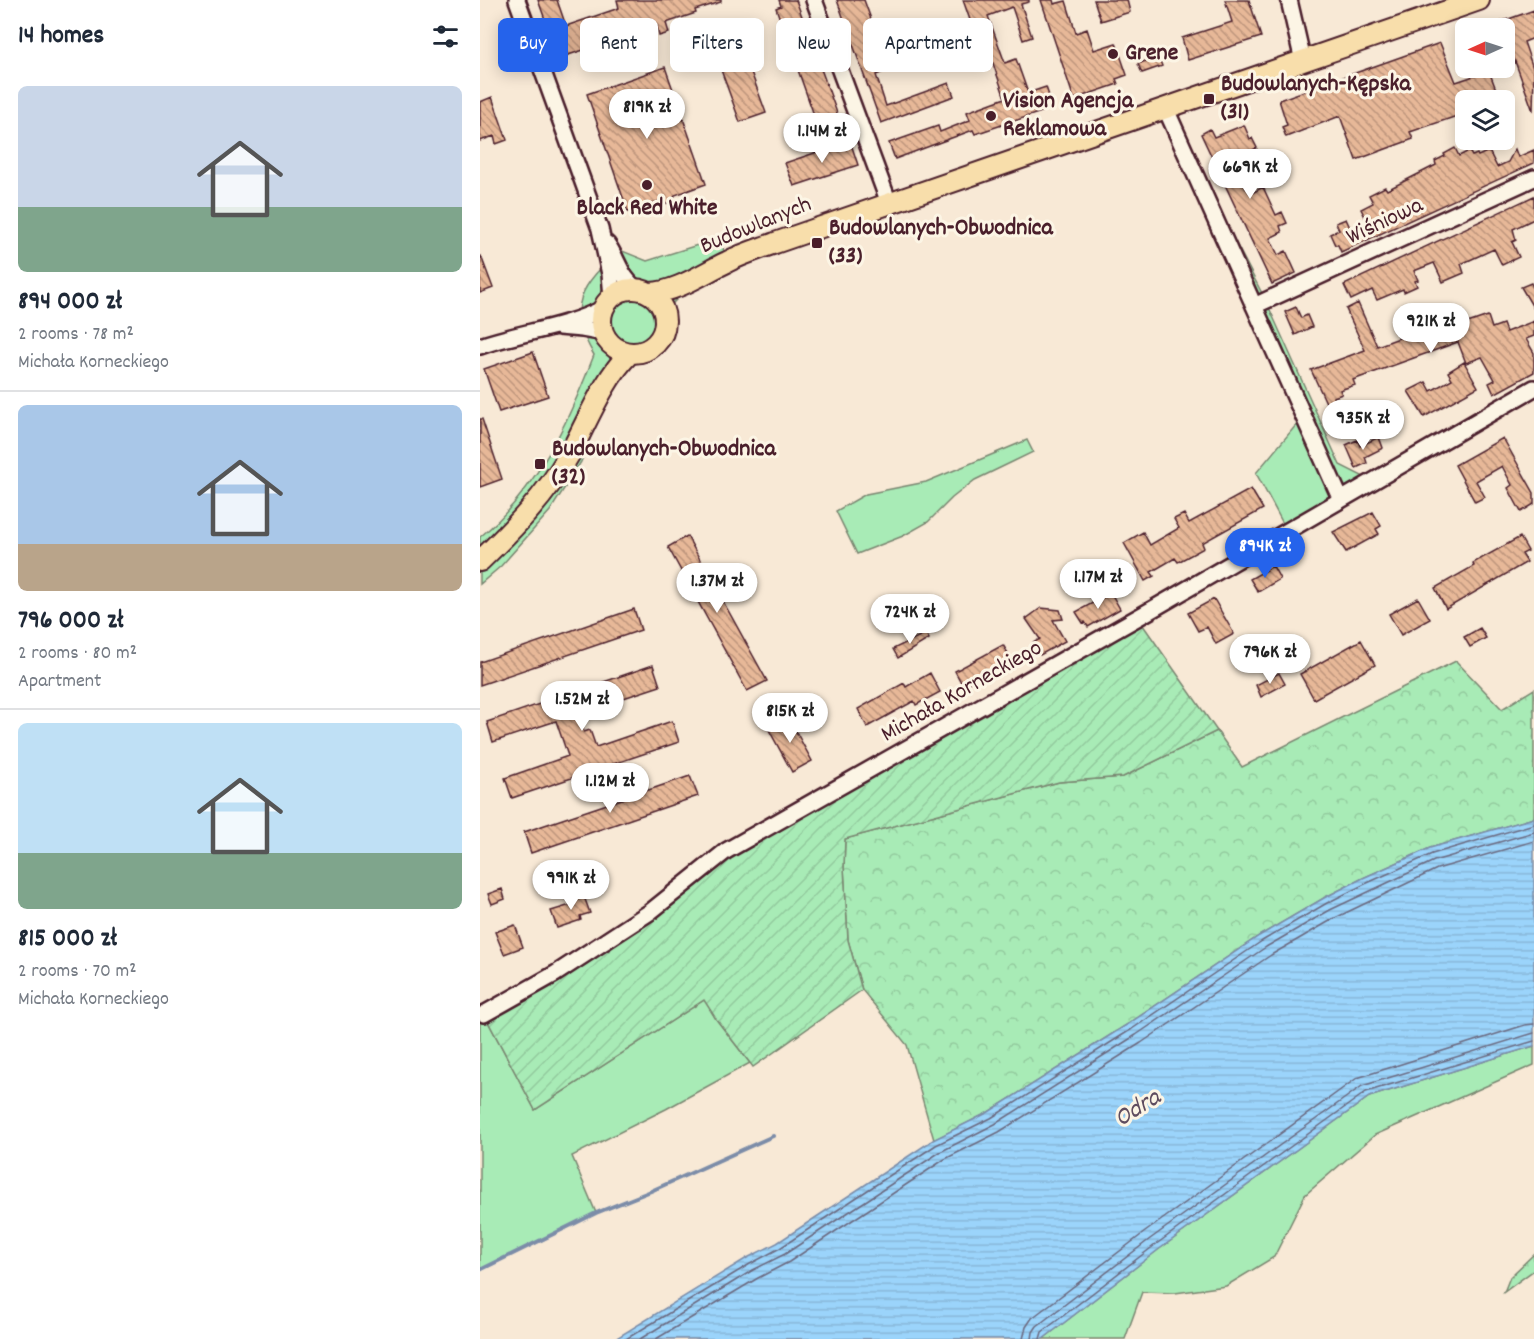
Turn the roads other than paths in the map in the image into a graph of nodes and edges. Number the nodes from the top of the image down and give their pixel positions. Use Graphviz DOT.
graph roads {
  1 [pos="517,0"];
  2 [pos="814,0"];
  3 [pos="1289,0"];
  4 [pos="1479,0"];
  5 [pos="1303,61"];
  6 [pos="1165,107"];
  7 [pos="1534,178"];
  8 [pos="890,203"];
  9 [pos="603,239"];
  10 [pos="699,277"];
  11 [pos="644,291"];
  12 [pos="608,302"];
  13 [pos="1254,306"];
  14 [pos="665,318"];
  15 [pos="550,327"];
  16 [pos="606,337"];
  17 [pos="480,346"];
  18 [pos="630,353"];
  19 [pos="1534,388"];
  20 [pos="601,394"];
  21 [pos="1341,500"];
  22 [pos="480,561"];
  23 [pos="484,1014"];
  1 -- 9 [label="street"];
  2 -- 8 [label="street"];
  3 -- 5 [label="street"];
  4 -- 5 [label="main road, Budowlanych"];
  5 -- 6 [label="main road, Budowlanych"];
  6 -- 8 [label="main road, Budowlanych"];
  6 -- 13 [label="street"];
  7 -- 13 [label="street, Wiśniowa"];
  8 -- 10 [label="main road, Budowlanych"];
  9 -- 11 [label="street"];
  9 -- 12 [label="street"];
  10 -- 11 [label="main road, Budowlanych"];
  10 -- 14 [label="main road, Budowlanych"];
  11 -- 12 [label="main road"];
  11 -- 14 [label="main road"];
  12 -- 15 [label="street"];
  12 -- 16 [label="main road"];
  13 -- 21 [label="street"];
  14 -- 18 [label="main road"];
  15 -- 16 [label="street"];
  15 -- 17 [label="street"];
  16 -- 18 [label="main road"];
  16 -- 20 [label="main road"];
  18 -- 20 [label="main road"];
  19 -- 21 [label="street, Michała Korneckiego"];
  20 -- 22 [label="main road"];
  21 -- 23 [label="street, Michała Korneckiego"];
}
